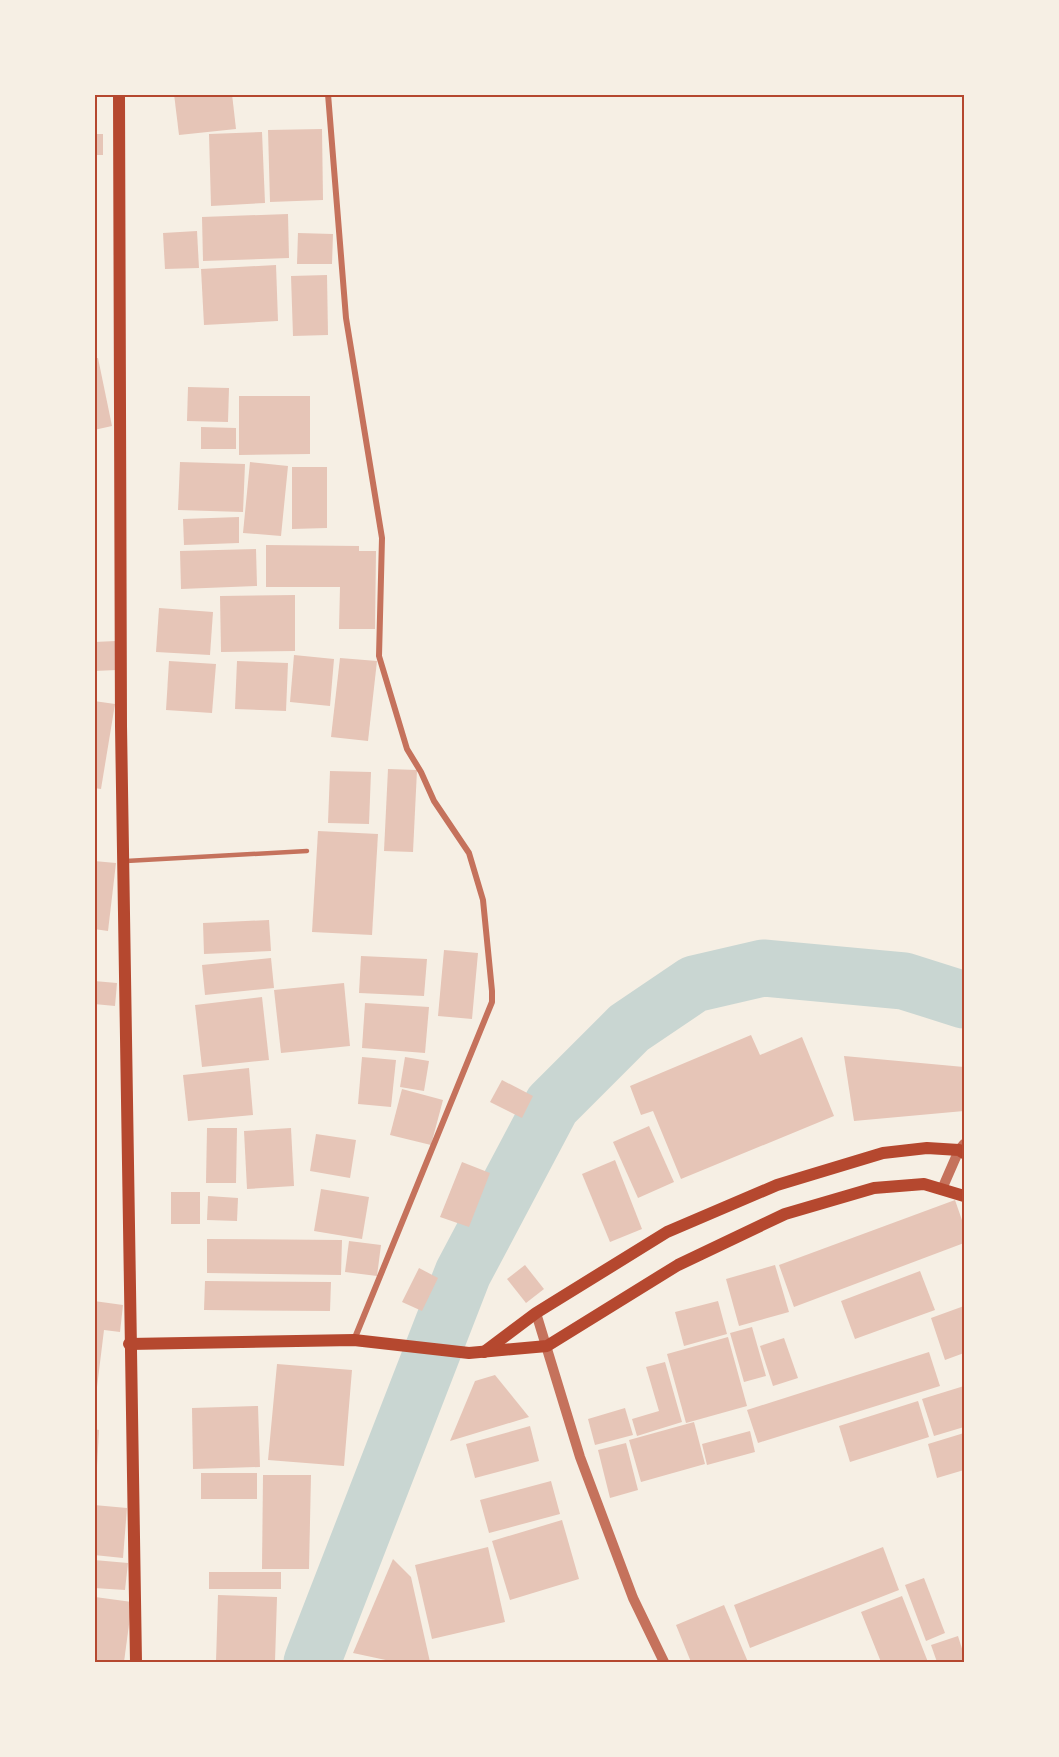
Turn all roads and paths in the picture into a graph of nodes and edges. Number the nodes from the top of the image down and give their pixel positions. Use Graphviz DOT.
graph roads {
  1 [pos="118,94"];
  2 [pos="328,94"];
  3 [pos="307,851"];
  4 [pos="123,861"];
  5 [pos="963,1149"];
  6 [pos="942,1190"];
  7 [pos="964,1196"];
  8 [pos="536,1313"];
  9 [pos="354,1340"];
  10 [pos="129,1344"];
  11 [pos="547,1346"];
  12 [pos="483,1352"];
  13 [pos="136,1662"];
  14 [pos="664,1662"];
  1 -- 4 [label="main road"];
  2 -- 9 [label="street"];
  3 -- 4 [label="lane"];
  4 -- 10 [label="main road"];
  5 -- 6 [label="street"];
  5 -- 8 [label="main road"];
  6 -- 7 [label="main road"];
  6 -- 11 [label="main road"];
  8 -- 11 [label="street"];
  8 -- 12 [label="main road"];
  9 -- 10 [label="main road"];
  9 -- 12 [label="main road"];
  10 -- 13 [label="main road"];
  11 -- 12 [label="main road"];
  11 -- 14 [label="street"];
}
